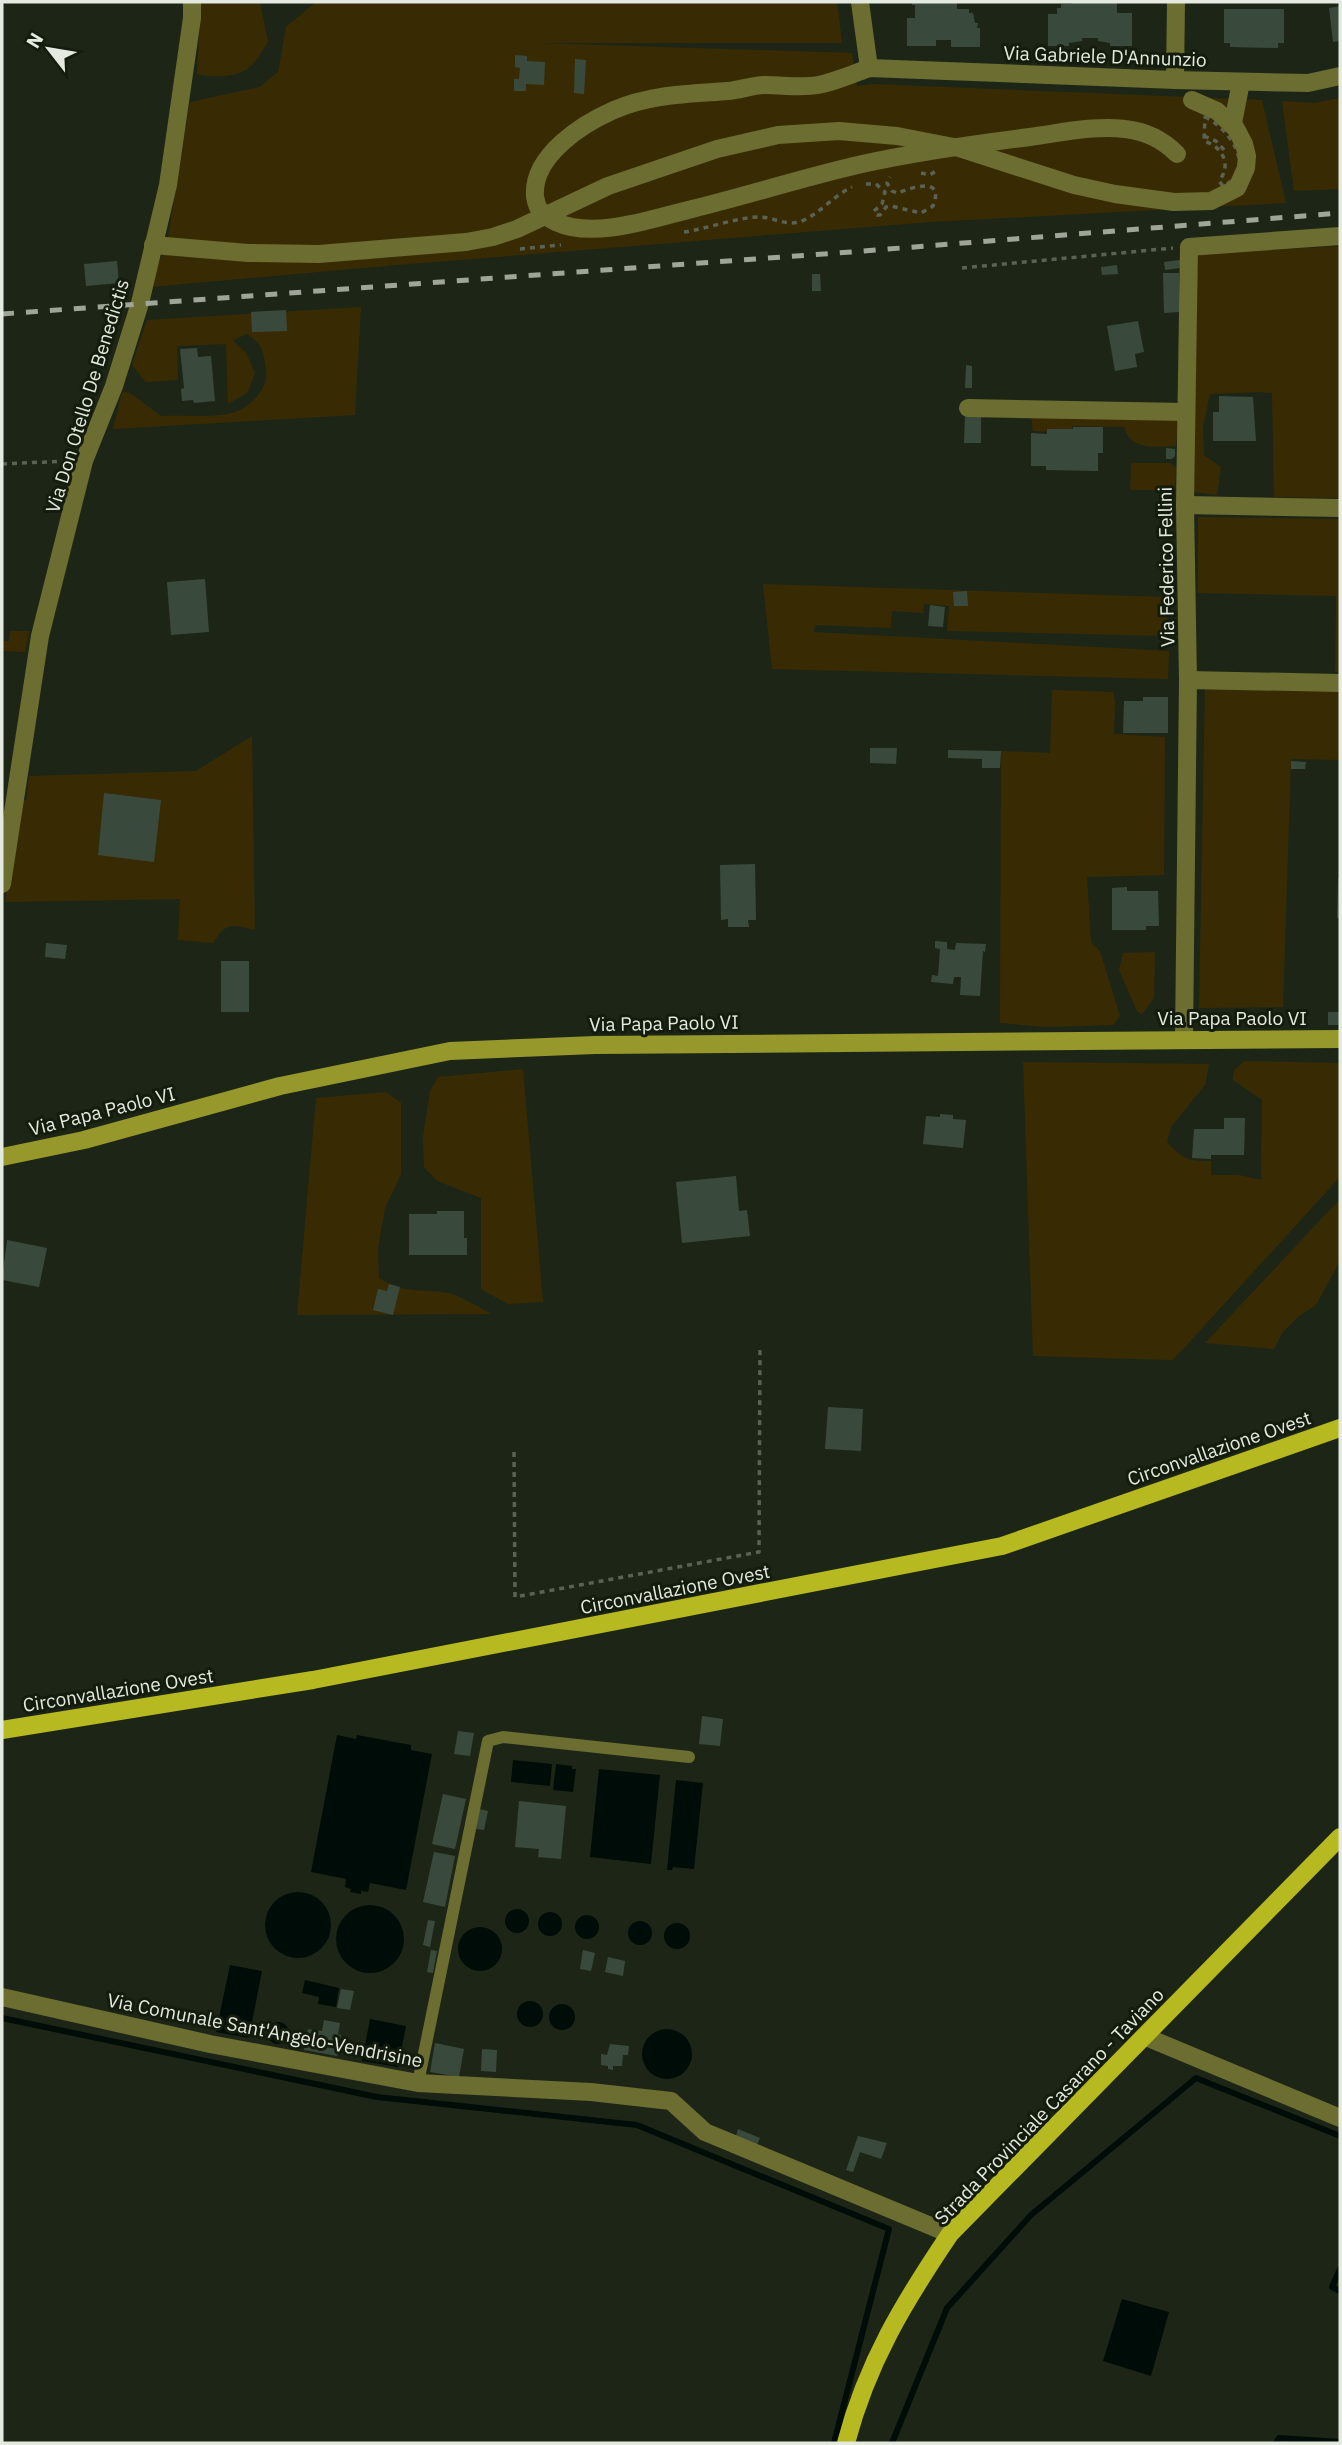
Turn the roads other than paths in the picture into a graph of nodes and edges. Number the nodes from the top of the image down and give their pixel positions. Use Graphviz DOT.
graph roads {
  1 [pos="192,2"];
  2 [pos="860,2"];
  3 [pos="1175,2"];
  4 [pos="869,68"];
  5 [pos="1340,76"];
  6 [pos="1175,80"];
  7 [pos="1241,82"];
  8 [pos="1192,100"];
  9 [pos="1235,128"];
  10 [pos="959,148"];
  11 [pos="1177,154"];
  12 [pos="544,217"];
  13 [pos="1340,236"];
  14 [pos="153,245"];
  15 [pos="968,408"];
  16 [pos="1186,412"];
  17 [pos="1185,505"];
  18 [pos="1340,508"];
  19 [pos="1188,680"];
  20 [pos="1340,682"];
  21 [pos="2,884"];
  22 [pos="1184,1039"];
  23 [pos="1340,1039"];
  24 [pos="2,1157"];
  25 [pos="1340,1428"];
  26 [pos="2,1730"];
  27 [pos="689,1757"];
  28 [pos="1340,1837"];
  29 [pos="2,1997"];
  30 [pos="1146,2037"];
  31 [pos="418,2083"];
  32 [pos="1340,2118"];
  33 [pos="950,2234"];
  34 [pos="846,2443"];
  1 -- 14 [label="street, Via Don Otello De Benedictis"];
  2 -- 4 [label="street"];
  3 -- 6 [label="street"];
  4 -- 6 [label="street, Via Gabriele D'Annunzio"];
  4 -- 12 [label="street"];
  5 -- 7 [label="street, Via Gabriele D'Annunzio"];
  6 -- 7 [label="street, Via Gabriele D'Annunzio"];
  7 -- 9 [label="street"];
  8 -- 9 [label="street"];
  9 -- 10 [label="street"];
  10 -- 11 [label="street"];
  10 -- 12 [label="street"];
  10 -- 12 [label="street"];
  12 -- 14 [label="street"];
  13 -- 16 [label="street, Via Federico Fellini"];
  14 -- 21 [label="street, Via Don Otello De Benedictis"];
  15 -- 16 [label="street"];
  16 -- 17 [label="street, Via Federico Fellini"];
  17 -- 18 [label="street"];
  17 -- 19 [label="street, Via Federico Fellini"];
  19 -- 20 [label="street"];
  19 -- 22 [label="street, Via Federico Fellini"];
  22 -- 23 [label="street, Via Papa Paolo VI"];
  22 -- 24 [label="street, Via Papa Paolo VI"];
  25 -- 26 [label="main road, Circonvallazione Ovest"];
  27 -- 31 [label="lane"];
  28 -- 30 [label="main road, Strada Provinciale Casarano - Taviano"];
  29 -- 31 [label="street, Via Comunale Sant'Angelo-Vendrisine"];
  30 -- 32 [label="street"];
  30 -- 33 [label="main road, Strada Provinciale Casarano - Taviano"];
  31 -- 33 [label="street, Via Comunale Sant'Angelo-Vendrisine"];
  33 -- 34 [label="main road, Strada Provinciale Casarano - Taviano"];
}
